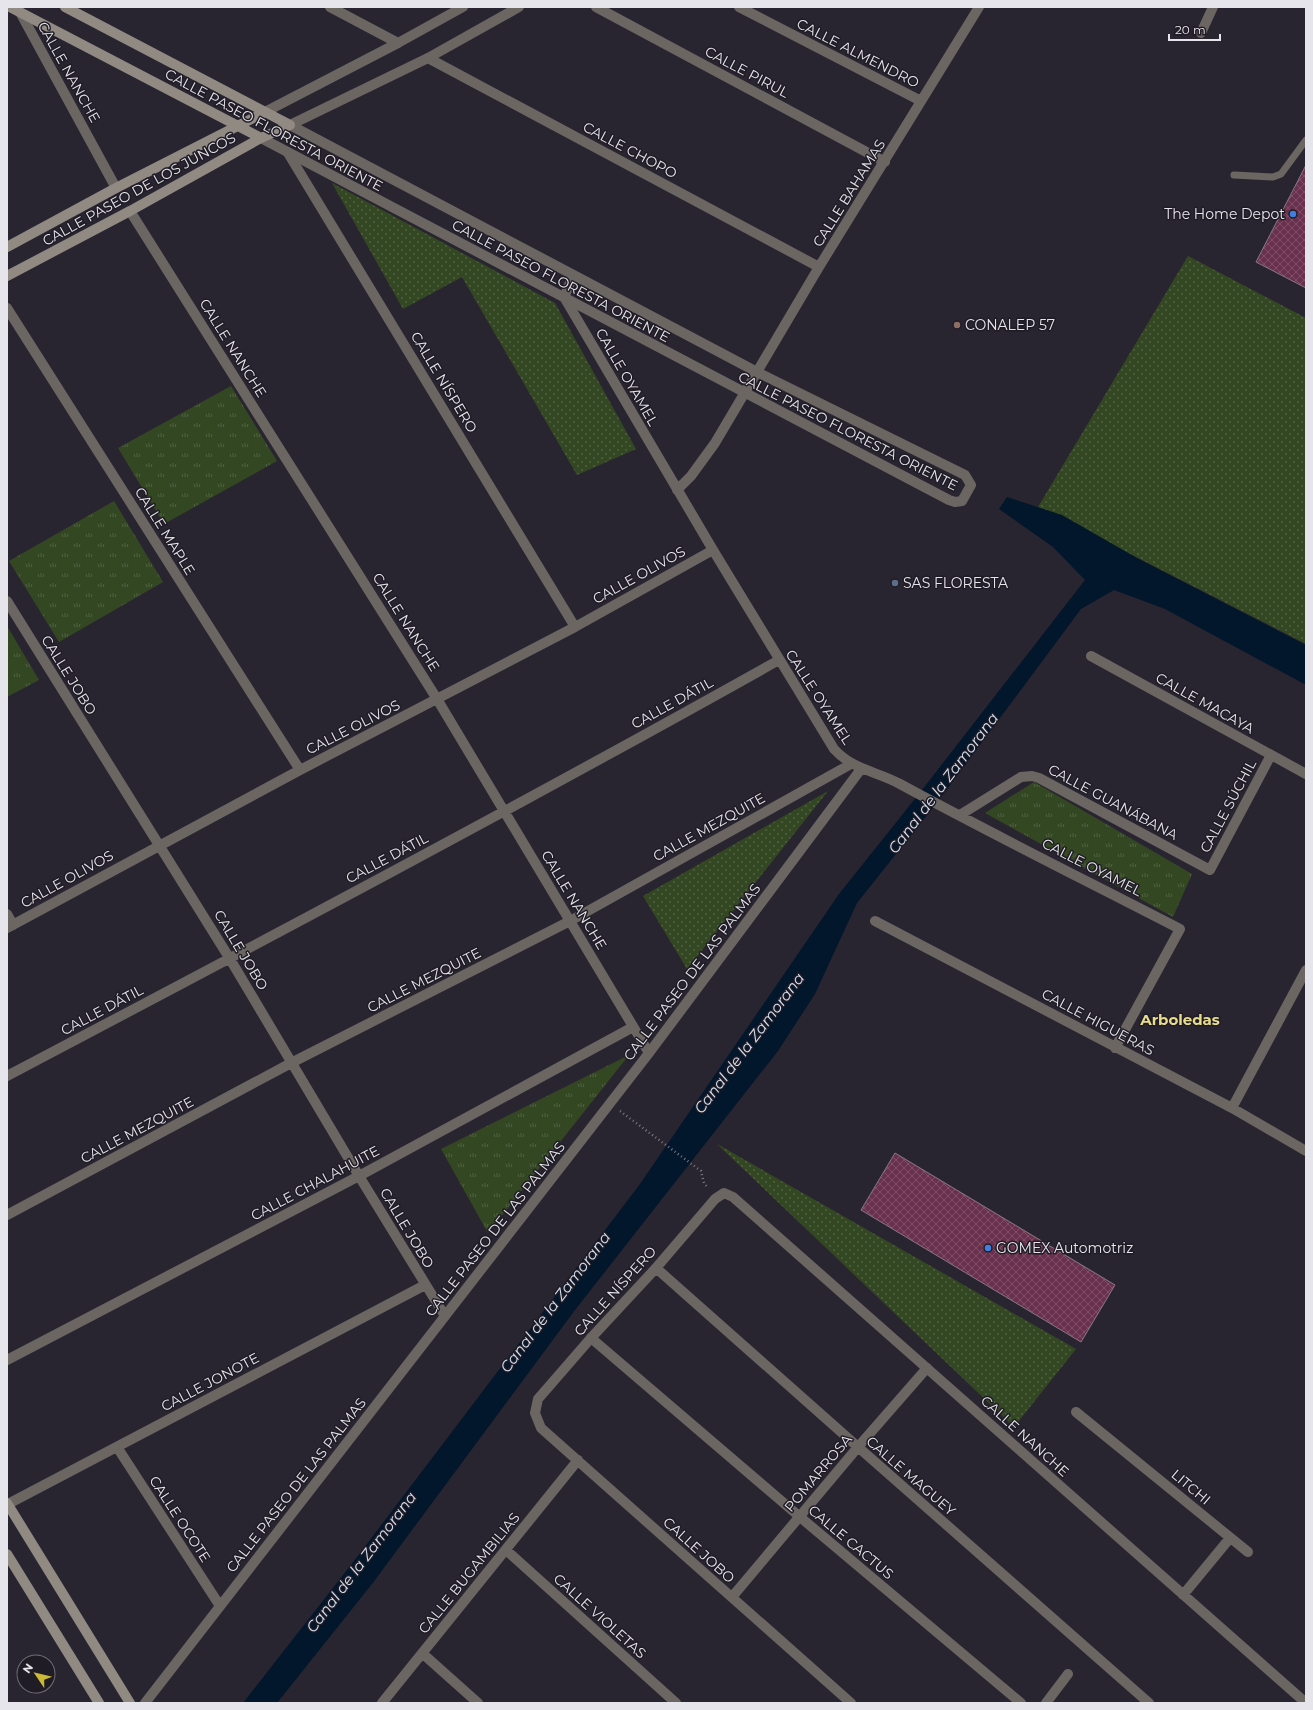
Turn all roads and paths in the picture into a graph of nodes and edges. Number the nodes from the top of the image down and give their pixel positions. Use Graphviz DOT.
graph roads {
  1 [pos="10,7"];
  2 [pos="65,7"];
  3 [pos="330,7"];
  4 [pos="462,7"];
  5 [pos="520,7"];
  6 [pos="596,7"];
  7 [pos="739,7"];
  8 [pos="979,7"];
  9 [pos="1213,7"];
  10 [pos="20,12"];
  11 [pos="1201,33"];
  12 [pos="398,43"];
  13 [pos="428,58"];
  14 [pos="921,101"];
  15 [pos="265,112"];
  16 [pos="290,125"];
  17 [pos="238,126"];
  18 [pos="261,138"];
  19 [pos="1306,140"];
  20 [pos="288,153"];
  21 [pos="885,162"];
  22 [pos="1234,176"];
  23 [pos="116,188"];
  24 [pos="130,211"];
  25 [pos="7,247"];
  26 [pos="819,267"];
  27 [pos="7,276"];
  28 [pos="573,276"];
  29 [pos="564,297"];
  30 [pos="7,308"];
  31 [pos="757,372"];
  32 [pos="744,394"];
  33 [pos="677,490"];
  34 [pos="713,550"];
  35 [pos="7,601"];
  36 [pos="575,627"];
  37 [pos="1091,656"];
  38 [pos="778,660"];
  39 [pos="437,699"];
  40 [pos="1271,755"];
  41 [pos="851,764"];
  42 [pos="861,768"];
  43 [pos="300,770"];
  44 [pos="1306,774"];
  45 [pos="504,810"];
  46 [pos="960,815"];
  47 [pos="159,844"];
  48 [pos="1210,870"];
  49 [pos="7,914"];
  50 [pos="570,921"];
  51 [pos="876,921"];
  52 [pos="10,926"];
  53 [pos="230,958"];
  54 [pos="1306,970"];
  55 [pos="634,1027"];
  56 [pos="1115,1048"];
  57 [pos="649,1053"];
  58 [pos="293,1062"];
  59 [pos="7,1076"];
  60 [pos="610,1103"];
  61 [pos="1232,1108"];
  62 [pos="1306,1151"];
  63 [pos="358,1176"];
  64 [pos="724,1193"];
  65 [pos="715,1199"];
  66 [pos="7,1215"];
  67 [pos="656,1268"];
  68 [pos="425,1285"];
  69 [pos="445,1316"];
  70 [pos="591,1338"];
  71 [pos="7,1360"];
  72 [pos="927,1368"];
  73 [pos="1076,1412"];
  74 [pos="535,1413"];
  75 [pos="117,1447"];
  76 [pos="858,1447"];
  77 [pos="578,1460"];
  78 [pos="8,1504"];
  79 [pos="800,1517"];
  80 [pos="1230,1538"];
  81 [pos="506,1550"];
  82 [pos="1248,1552"];
  83 [pos="7,1554"];
  84 [pos="1183,1595"];
  85 [pos="732,1598"];
  86 [pos="220,1606"];
  87 [pos="422,1654"];
  88 [pos="1068,1674"];
  89 [pos="99,1703"];
  90 [pos="130,1703"];
  91 [pos="145,1703"];
  92 [pos="382,1703"];
  93 [pos="478,1703"];
  94 [pos="676,1703"];
  95 [pos="851,1703"];
  96 [pos="1021,1703"];
  97 [pos="1046,1703"];
  98 [pos="1149,1703"];
  99 [pos="1306,1703"];
  1 -- 10 [label="main road, CALLE PASEO FLORESTA ORIENTE"];
  2 -- 15 [label="main road, CALLE PASEO FLORESTA ORIENTE"];
  3 -- 12 [label="street"];
  4 -- 12 [label="street, CALLE PASEO DE LOS JUNCOS"];
  5 -- 13 [label="street, CALLE PASEO DE LOS JUNCOS"];
  6 -- 21 [label="street, CALLE PIRUL"];
  7 -- 14 [label="street, CALLE ALMENDRO"];
  8 -- 14 [label="street, CALLE BAHAMAS"];
  9 -- 11 [label="street"];
  10 -- 17 [label="main road, CALLE PASEO FLORESTA ORIENTE"];
  10 -- 23 [label="street, CALLE NANCHE"];
  12 -- 15 [label="street, CALLE PASEO DE LOS JUNCOS"];
  13 -- 16 [label="street, CALLE PASEO DE LOS JUNCOS"];
  13 -- 26 [label="street, CALLE CHOPO"];
  14 -- 21 [label="street, CALLE BAHAMAS"];
  15 -- 16 [label="main road, CALLE PASEO FLORESTA ORIENTE"];
  15 -- 17 [label="main road, CALLE PASEO DE LOS JUNCOS"];
  16 -- 18 [label="main road, CALLE PASEO DE LOS JUNCOS"];
  16 -- 28 [label="street, CALLE PASEO FLORESTA ORIENTE"];
  17 -- 18 [label="main road, CALLE PASEO FLORESTA ORIENTE"];
  17 -- 23 [label="main road, CALLE PASEO DE LOS JUNCOS"];
  18 -- 20 [label="street, CALLE PASEO FLORESTA ORIENTE"];
  18 -- 24 [label="main road, CALLE PASEO DE LOS JUNCOS"];
  19 -- 22 [label="lane"];
  20 -- 29 [label="street, CALLE PASEO FLORESTA ORIENTE"];
  20 -- 36 [label="street, CALLE NÍSPERO"];
  21 -- 26 [label="street, CALLE BAHAMAS"];
  23 -- 25 [label="main road, CALLE PASEO DE LOS JUNCOS"];
  24 -- 27 [label="main road, CALLE PASEO DE LOS JUNCOS"];
  24 -- 39 [label="street, CALLE NANCHE"];
  26 -- 31 [label="street, CALLE BAHAMAS"];
  28 -- 29 [label="street"];
  28 -- 31 [label="street, CALLE PASEO FLORESTA ORIENTE"];
  29 -- 32 [label="street, CALLE PASEO FLORESTA ORIENTE"];
  29 -- 33 [label="street, CALLE OYAMEL"];
  30 -- 43 [label="street, CALLE MAPLE"];
  31 -- 32 [label="street, CALLE BAHAMAS"];
  31 -- 32 [label="street, CALLE PASEO FLORESTA ORIENTE"];
  32 -- 33 [label="street"];
  33 -- 34 [label="street, CALLE OYAMEL"];
  34 -- 36 [label="street, CALLE OLIVOS"];
  34 -- 38 [label="street, CALLE OYAMEL"];
  35 -- 47 [label="street, CALLE JOBO"];
  36 -- 39 [label="street, CALLE OLIVOS"];
  37 -- 40 [label="street, CALLE MACAYA"];
  38 -- 41 [label="street, CALLE OYAMEL"];
  38 -- 45 [label="street, CALLE DÁTIL"];
  39 -- 43 [label="street, CALLE OLIVOS"];
  39 -- 45 [label="street, CALLE NANCHE"];
  40 -- 44 [label="street, CALLE MACAYA"];
  40 -- 48 [label="street, CALLE SÚCHIL"];
  41 -- 42 [label="street, CALLE OYAMEL"];
  41 -- 50 [label="street, CALLE MEZQUITE"];
  42 -- 46 [label="street, CALLE OYAMEL"];
  42 -- 57 [label="street, CALLE PASEO DE LAS PALMAS"];
  43 -- 47 [label="street, CALLE OLIVOS"];
  45 -- 50 [label="street, CALLE NANCHE"];
  45 -- 53 [label="street, CALLE DÁTIL"];
  46 -- 48 [label="street, CALLE GUANÁBANA"];
  46 -- 56 [label="street, CALLE OYAMEL"];
  47 -- 52 [label="street, CALLE OLIVOS"];
  47 -- 53 [label="street, CALLE JOBO"];
  49 -- 52 [label="street"];
  50 -- 55 [label="street, CALLE NANCHE"];
  50 -- 58 [label="street, CALLE MEZQUITE"];
  51 -- 56 [label="street, CALLE HIGUERAS"];
  53 -- 58 [label="street, CALLE JOBO"];
  53 -- 59 [label="street, CALLE DÁTIL"];
  54 -- 61 [label="street"];
  55 -- 57 [label="street, CALLE NANCHE"];
  55 -- 63 [label="street, CALLE CHALAHUITE"];
  56 -- 61 [label="street, CALLE HIGUERAS"];
  57 -- 60 [label="street, CALLE PASEO DE LAS PALMAS"];
  58 -- 63 [label="street, CALLE JOBO"];
  58 -- 66 [label="street, CALLE MEZQUITE"];
  60 -- 65 [label="path"];
  60 -- 69 [label="street, CALLE PASEO DE LAS PALMAS"];
  61 -- 62 [label="street, CALLE HIGUERAS"];
  63 -- 68 [label="street, CALLE JOBO"];
  63 -- 71 [label="street, CALLE CHALAHUITE"];
  64 -- 65 [label="street, CALLE NÍSPERO"];
  64 -- 72 [label="street, CALLE NANCHE"];
  65 -- 67 [label="street, CALLE NÍSPERO"];
  67 -- 70 [label="street, CALLE NÍSPERO"];
  67 -- 76 [label="street, CALLE MAGUEY"];
  68 -- 69 [label="street, CALLE JOBO"];
  68 -- 75 [label="street, CALLE JONOTE"];
  69 -- 86 [label="street, CALLE PASEO DE LAS PALMAS"];
  70 -- 74 [label="street, CALLE NÍSPERO"];
  70 -- 79 [label="street, CALLE CACTUS"];
  72 -- 76 [label="street, POMARROSA"];
  72 -- 84 [label="street, CALLE NANCHE"];
  73 -- 80 [label="street, LITCHI"];
  74 -- 77 [label="street, CALLE JOBO"];
  75 -- 78 [label="street, CALLE JONOTE"];
  75 -- 86 [label="street, CALLE OCOTE"];
  76 -- 79 [label="street, POMARROSA"];
  76 -- 98 [label="street, CALLE MAGUEY"];
  77 -- 81 [label="street, CALLE BUGAMBILIAS"];
  77 -- 85 [label="street, CALLE JOBO"];
  78 -- 90 [label="main road"];
  79 -- 85 [label="street, POMARROSA"];
  79 -- 96 [label="street, CALLE CACTUS"];
  80 -- 82 [label="street, LITCHI"];
  80 -- 84 [label="street"];
  81 -- 87 [label="street, CALLE BUGAMBILIAS"];
  81 -- 94 [label="street, CALLE VIOLETAS"];
  83 -- 89 [label="main road"];
  84 -- 99 [label="street, CALLE NANCHE"];
  85 -- 95 [label="street, CALLE JOBO"];
  86 -- 91 [label="street, CALLE PASEO DE LAS PALMAS"];
  87 -- 92 [label="street, CALLE BUGAMBILIAS"];
  87 -- 93 [label="street"];
  88 -- 97 [label="street"];
}
